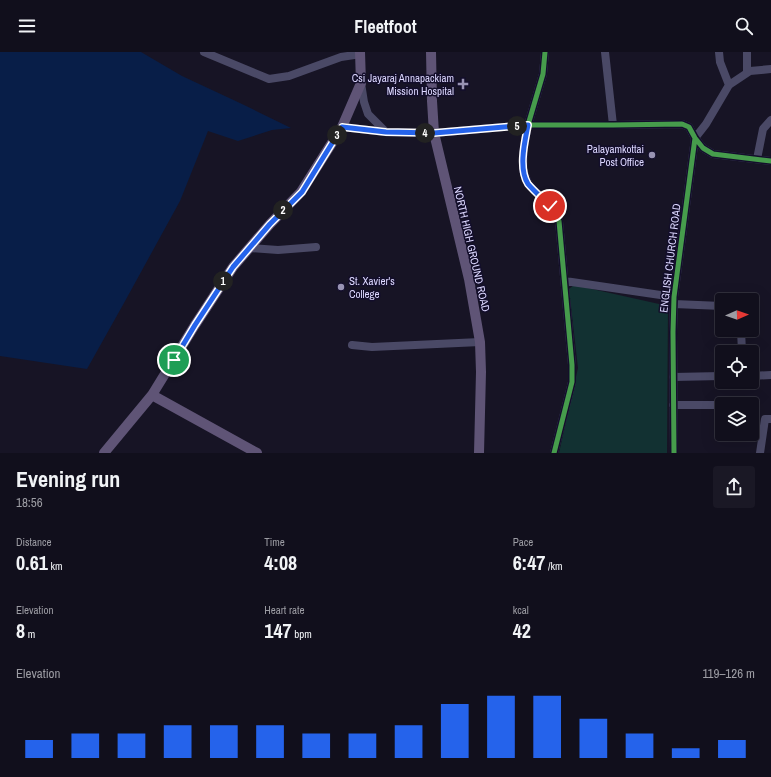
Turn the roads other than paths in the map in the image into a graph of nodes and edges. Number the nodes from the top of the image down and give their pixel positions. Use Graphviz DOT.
graph roads {
  1 [pos="204,52"];
  2 [pos="431,52"];
  3 [pos="546,52"];
  4 [pos="605,52"];
  5 [pos="719,52"];
  6 [pos="747,52"];
  7 [pos="360,53"];
  8 [pos="771,69"];
  9 [pos="748,72"];
  10 [pos="361,83"];
  11 [pos="729,85"];
  12 [pos="771,120"];
  13 [pos="528,125"];
  14 [pos="613,126"];
  15 [pos="342,127"];
  16 [pos="386,132"];
  17 [pos="434,133"];
  18 [pos="695,138"];
  19 [pos="757,159"];
  20 [pos="771,161"];
  21 [pos="316,247"];
  22 [pos="249,248"];
  23 [pos="565,281"];
  24 [pos="674,300"];
  25 [pos="715,305"];
  26 [pos="480,342"];
  27 [pos="352,345"];
  28 [pos="771,375"];
  29 [pos="715,376"];
  30 [pos="759,376"];
  31 [pos="673,378"];
  32 [pos="152,395"];
  33 [pos="673,405"];
  34 [pos="715,405"];
  35 [pos="771,419"];
  36 [pos="104,453"];
  37 [pos="256,453"];
  38 [pos="479,453"];
  39 [pos="554,453"];
  40 [pos="674,453"];
  41 [pos="760,453"];
  1 -- 7 [label="street"];
  2 -- 17 [label="main road, NORTH HIGH GROUND ROAD"];
  3 -- 13 [label="street"];
  4 -- 14 [label="street"];
  5 -- 11 [label="street"];
  6 -- 9 [label="street"];
  7 -- 10 [label="main road"];
  8 -- 9 [label="street"];
  9 -- 11 [label="street"];
  10 -- 15 [label="main road"];
  10 -- 16 [label="street"];
  11 -- 18 [label="street"];
  12 -- 19 [label="street"];
  13 -- 14 [label="street"];
  13 -- 17 [label="street"];
  13 -- 23 [label="street"];
  14 -- 18 [label="street"];
  15 -- 16 [label="street"];
  15 -- 22 [label="main road"];
  16 -- 17 [label="street"];
  17 -- 26 [label="main road, NORTH HIGH GROUND ROAD"];
  18 -- 19 [label="street"];
  18 -- 24 [label="street, ENGLISH CHURCH ROAD"];
  19 -- 20 [label="street"];
  21 -- 22 [label="street"];
  22 -- 32 [label="main road"];
  23 -- 24 [label="street"];
  23 -- 39 [label="street"];
  24 -- 25 [label="street"];
  24 -- 31 [label="street, ENGLISH CHURCH ROAD"];
  26 -- 27 [label="street"];
  26 -- 38 [label="main road, NORTH HIGH GROUND ROAD"];
  28 -- 30 [label="street"];
  29 -- 31 [label="street"];
  31 -- 33 [label="street, ENGLISH CHURCH ROAD"];
  32 -- 36 [label="main road"];
  32 -- 37 [label="main road"];
  33 -- 34 [label="street"];
  33 -- 40 [label="street, ENGLISH CHURCH ROAD"];
  35 -- 41 [label="street"];
}
